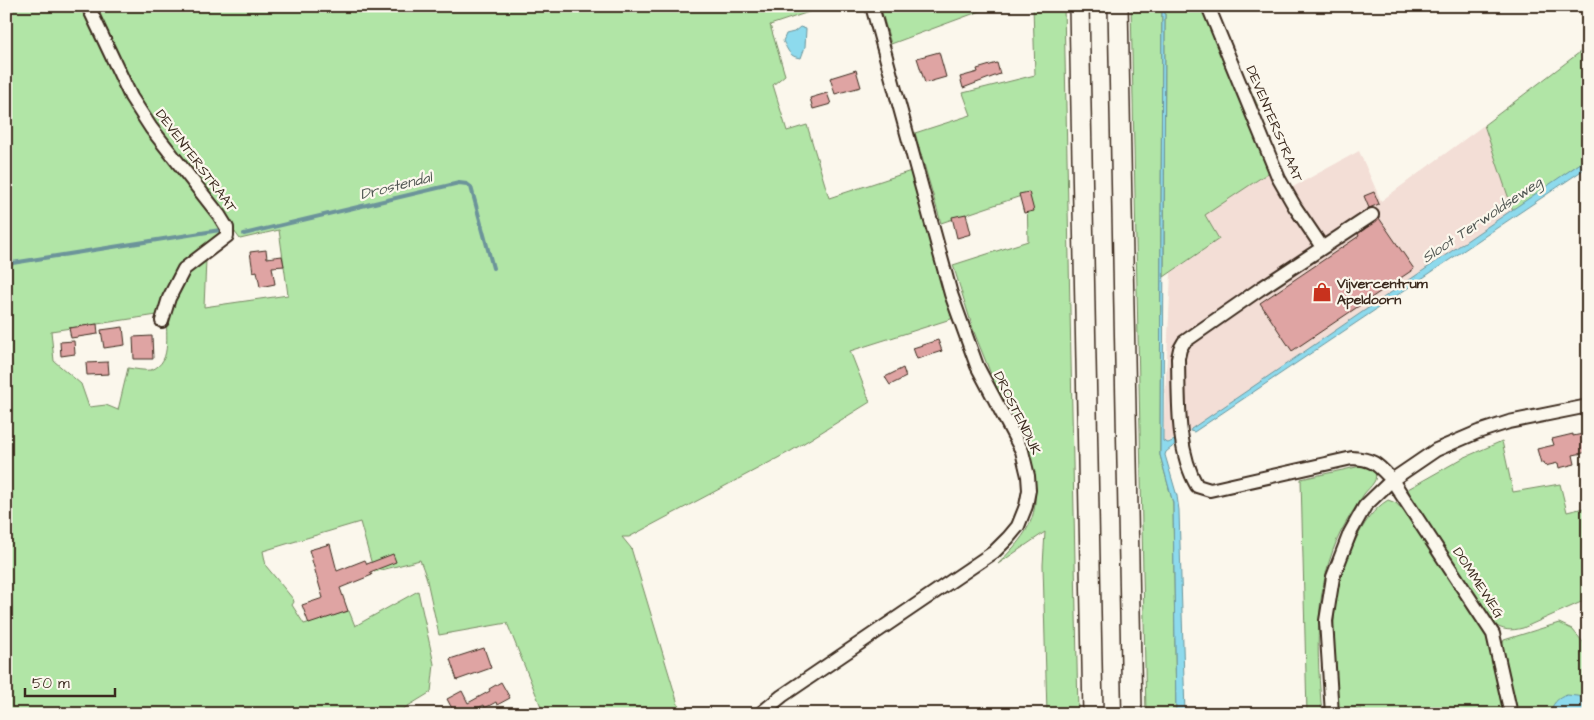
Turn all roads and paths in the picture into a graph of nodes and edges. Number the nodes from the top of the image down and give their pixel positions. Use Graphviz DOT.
graph roads {
  1 [pos="88,6"];
  2 [pos="872,6"];
  3 [pos="1079,6"];
  4 [pos="1118,6"];
  5 [pos="1208,6"];
  6 [pos="1372,214"];
  7 [pos="1322,248"];
  8 [pos="162,320"];
  9 [pos="1588,406"];
  10 [pos="1392,480"];
  11 [pos="760,714"];
  12 [pos="1093,714"];
  13 [pos="1132,714"];
  14 [pos="1332,714"];
  15 [pos="1511,714"];
  1 -- 8 [label="street, DEVENTERSTRAAT"];
  2 -- 11 [label="street, DROSTENDIJK"];
  3 -- 12 [label="highway"];
  4 -- 13 [label="highway"];
  5 -- 7 [label="street, DEVENTERSTRAAT"];
  6 -- 7 [label="street, DOMMEWEG"];
  7 -- 10 [label="street, DOMMEWEG"];
  9 -- 10 [label="street"];
  10 -- 14 [label="street"];
  10 -- 15 [label="street, DOMMEWEG"];
}
